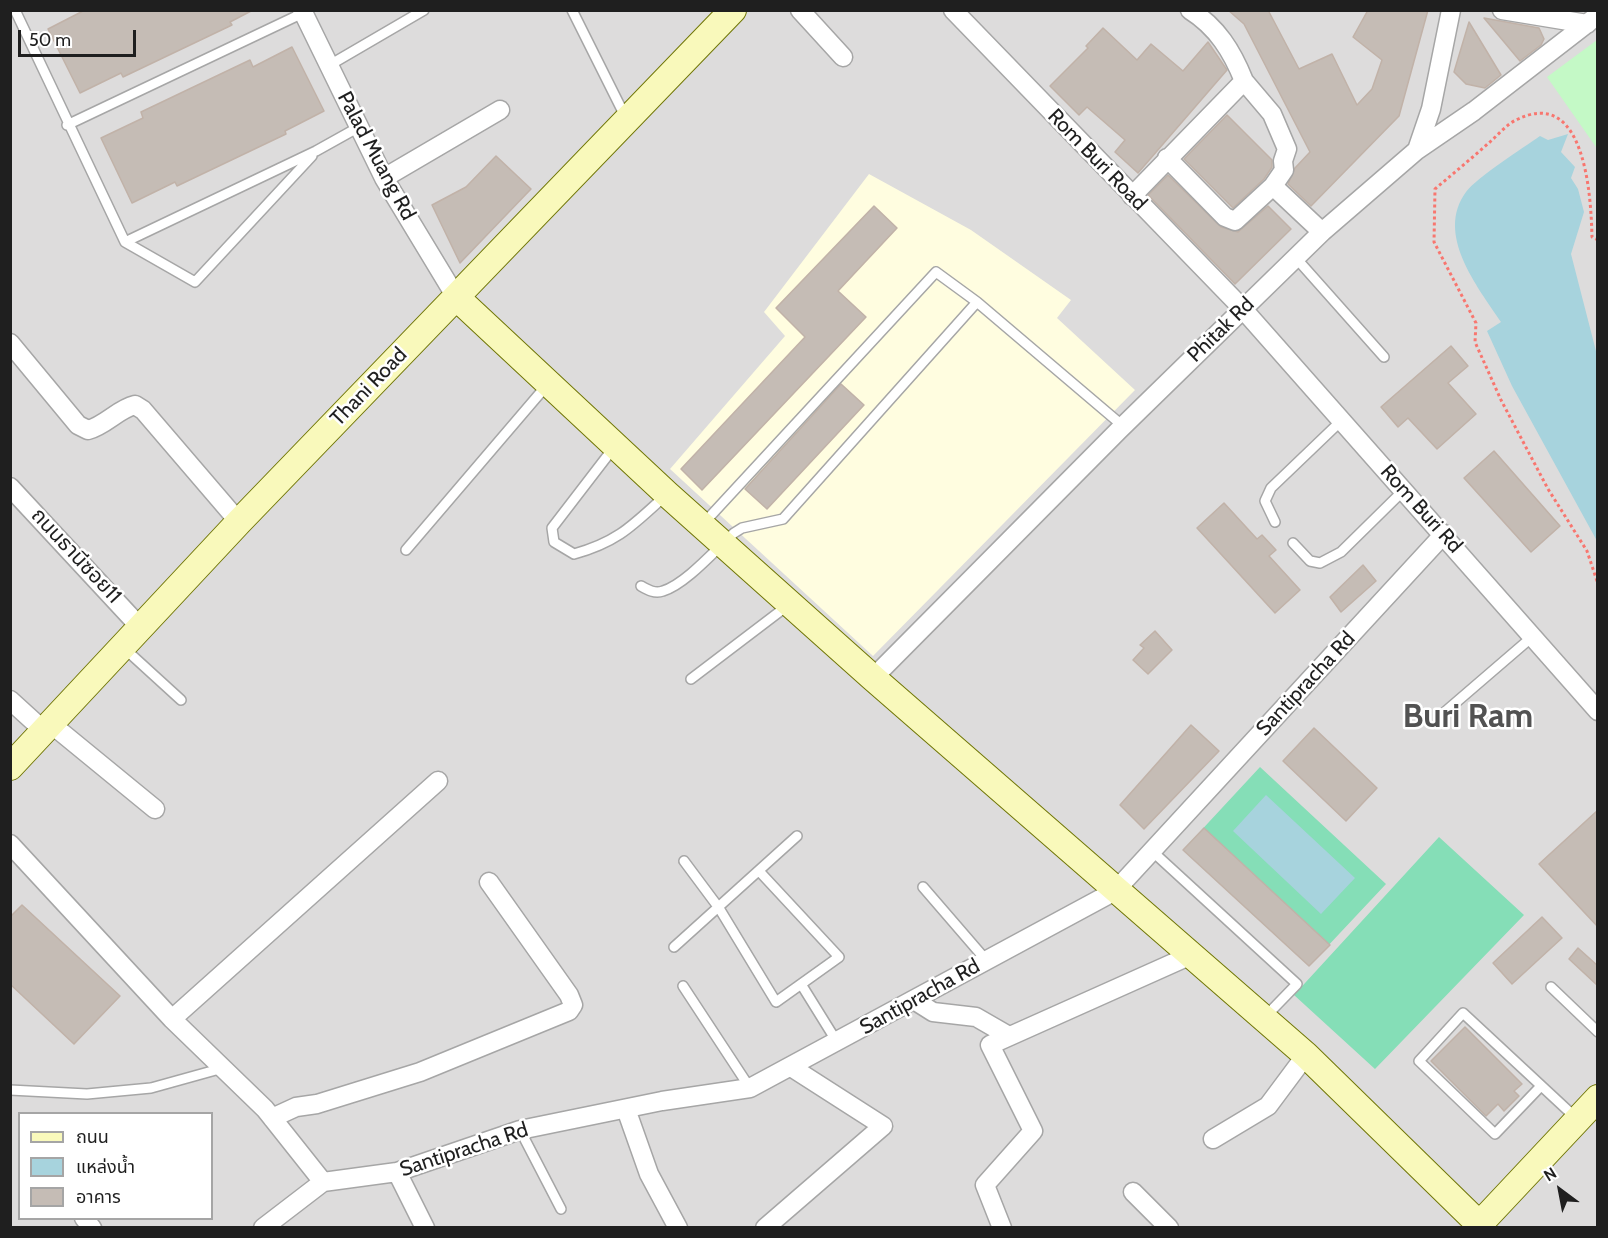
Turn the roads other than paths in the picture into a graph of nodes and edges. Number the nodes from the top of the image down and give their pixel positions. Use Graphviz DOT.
graph roads {
  1 [pos="15,10"];
  2 [pos="424,10"];
  3 [pos="572,10"];
  4 [pos="733,10"];
  5 [pos="800,10"];
  6 [pos="953,10"];
  7 [pos="1190,10"];
  8 [pos="1451,10"];
  9 [pos="1502,10"];
  10 [pos="302,12"];
  11 [pos="1592,19"];
  12 [pos="843,57"];
  13 [pos="328,66"];
  14 [pos="1244,81"];
  15 [pos="500,110"];
  16 [pos="627,120"];
  17 [pos="67,124"];
  18 [pos="359,127"];
  19 [pos="1417,150"];
  20 [pos="315,151"];
  21 [pos="1167,158"];
  22 [pos="384,178"];
  23 [pos="1273,186"];
  24 [pos="1132,196"];
  25 [pos="1323,232"];
  26 [pos="125,242"];
  27 [pos="1296,258"];
  28 [pos="456,297"];
  29 [pos="977,302"];
  30 [pos="1242,308"];
  31 [pos="10,343"];
  32 [pos="1384,357"];
  33 [pos="548,384"];
  34 [pos="1342,420"];
  35 [pos="1123,426"];
  36 [pos="615,445"];
  37 [pos="10,487"];
  38 [pos="1404,490"];
  39 [pos="667,494"];
  40 [pos="239,522"];
  41 [pos="1275,522"];
  42 [pos="703,524"];
  43 [pos="1444,534"];
  44 [pos="724,542"];
  45 [pos="1293,543"];
  46 [pos="406,550"];
  47 [pos="641,586"];
  48 [pos="792,603"];
  49 [pos="140,627"];
  50 [pos="1533,637"];
  51 [pos="122,646"];
  52 [pos="873,678"];
  53 [pos="691,679"];
  54 [pos="10,700"];
  55 [pos="181,700"];
  56 [pos="1598,711"];
  57 [pos="1439,717"];
  58 [pos="46,727"];
  59 [pos="10,767"];
  60 [pos="438,781"];
  61 [pos="155,809"];
  62 [pos="796,836"];
  63 [pos="10,844"];
  64 [pos="1152,851"];
  65 [pos="684,861"];
  66 [pos="759,871"];
  67 [pos="489,882"];
  68 [pos="923,886"];
  69 [pos="1116,891"];
  70 [pos="719,908"];
  71 [pos="674,947"];
  72 [pos="1189,956"];
  73 [pos="986,960"];
  74 [pos="801,984"];
  75 [pos="683,986"];
  76 [pos="1551,987"];
  77 [pos="914,1000"];
  78 [pos="172,1019"];
  79 [pos="1262,1019"];
  80 [pos="1598,1032"];
  81 [pos="1009,1036"];
  82 [pos="837,1042"];
  83 [pos="1306,1056"];
  84 [pos="791,1067"];
  85 [pos="223,1068"];
  86 [pos="1541,1086"];
  87 [pos="750,1088"];
  88 [pos="10,1090"];
  89 [pos="1598,1098"];
  90 [pos="626,1109"];
  91 [pos="272,1118"];
  92 [pos="1577,1119"];
  93 [pos="520,1130"];
  94 [pos="1213,1138"];
  95 [pos="398,1172"];
  96 [pos="323,1182"];
  97 [pos="1133,1192"];
  98 [pos="561,1209"];
  99 [pos="1479,1226"];
  100 [pos="263,1227"];
  101 [pos="425,1227"];
  102 [pos="678,1227"];
  103 [pos="765,1227"];
  104 [pos="1002,1227"];
  105 [pos="1169,1227"];
  1 -- 17 [label="lane"];
  2 -- 13 [label="lane"];
  3 -- 16 [label="lane"];
  4 -- 16 [label="street, Thani Road"];
  5 -- 12 [label="street"];
  6 -- 24 [label="street, Rom Buri Road"];
  7 -- 14 [label="street"];
  8 -- 19 [label="street"];
  9 -- 11 [label="street"];
  10 -- 13 [label="street, Palad Muang Rd"];
  10 -- 17 [label="lane"];
  11 -- 19 [label="street, Phitak Rd"];
  13 -- 18 [label="street, Palad Muang Rd"];
  14 -- 21 [label="street"];
  14 -- 23 [label="street"];
  15 -- 22 [label="street"];
  16 -- 28 [label="street, Thani Road"];
  17 -- 26 [label="lane"];
  18 -- 20 [label="lane"];
  18 -- 22 [label="street, Palad Muang Rd"];
  19 -- 25 [label="street, Phitak Rd"];
  20 -- 26 [label="lane"];
  20 -- 26 [label="lane"];
  21 -- 23 [label="street"];
  21 -- 24 [label="street"];
  22 -- 28 [label="street, Palad Muang Rd"];
  23 -- 25 [label="street"];
  24 -- 30 [label="street, Rom Buri Road"];
  25 -- 27 [label="street, Phitak Rd"];
  27 -- 30 [label="street, Phitak Rd"];
  27 -- 32 [label="lane"];
  28 -- 33 [label="street"];
  28 -- 40 [label="street, Thani Road"];
  29 -- 35 [label="lane"];
  29 -- 42 [label="lane"];
  29 -- 44 [label="lane"];
  30 -- 34 [label="street, Rom Buri Rd"];
  30 -- 35 [label="street, Phitak Rd"];
  31 -- 40 [label="street"];
  33 -- 36 [label="street"];
  33 -- 46 [label="lane"];
  34 -- 38 [label="street, Rom Buri Rd"];
  34 -- 41 [label="lane"];
  35 -- 52 [label="street, Phitak Rd"];
  36 -- 39 [label="street"];
  36 -- 39 [label="lane"];
  37 -- 49 [label="street, ถนนธานีซอย11"];
  38 -- 43 [label="street, Rom Buri Rd"];
  38 -- 45 [label="lane"];
  39 -- 42 [label="street"];
  40 -- 49 [label="street, Thani Road"];
  42 -- 44 [label="street"];
  43 -- 50 [label="street, Rom Buri Rd"];
  43 -- 64 [label="street, Santipracha Rd"];
  44 -- 47 [label="lane"];
  44 -- 48 [label="street"];
  48 -- 52 [label="street"];
  48 -- 53 [label="lane"];
  49 -- 51 [label="street, Thani Road"];
  50 -- 56 [label="street, Rom Buri Rd"];
  50 -- 57 [label="lane"];
  51 -- 55 [label="lane"];
  51 -- 58 [label="street, Thani Road"];
  52 -- 69 [label="street"];
  54 -- 58 [label="street"];
  58 -- 59 [label="street, Thani Road"];
  58 -- 61 [label="street"];
  60 -- 78 [label="street"];
  62 -- 66 [label="lane"];
  63 -- 78 [label="street"];
  64 -- 69 [label="street, Santipracha Rd"];
  64 -- 79 [label="lane"];
  65 -- 70 [label="lane"];
  66 -- 70 [label="lane"];
  66 -- 74 [label="lane"];
  67 -- 91 [label="street"];
  68 -- 73 [label="lane"];
  69 -- 72 [label="street"];
  69 -- 73 [label="street, Santipracha Rd"];
  70 -- 71 [label="lane"];
  70 -- 74 [label="lane"];
  72 -- 79 [label="street"];
  72 -- 81 [label="street"];
  73 -- 77 [label="street, Santipracha Rd"];
  74 -- 82 [label="lane"];
  75 -- 87 [label="lane"];
  76 -- 80 [label="lane"];
  77 -- 81 [label="street"];
  77 -- 82 [label="street, Santipracha Rd"];
  78 -- 85 [label="street"];
  79 -- 83 [label="street"];
  81 -- 104 [label="street"];
  82 -- 84 [label="street, Santipracha Rd"];
  83 -- 94 [label="street"];
  83 -- 99 [label="street"];
  84 -- 87 [label="street, Santipracha Rd"];
  84 -- 103 [label="street"];
  85 -- 88 [label="lane"];
  85 -- 91 [label="street"];
  86 -- 86 [label="lane"];
  86 -- 92 [label="lane"];
  87 -- 90 [label="street, Santipracha Rd"];
  89 -- 92 [label="street"];
  90 -- 93 [label="street, Santipracha Rd"];
  90 -- 102 [label="street"];
  91 -- 96 [label="street"];
  92 -- 99 [label="street"];
  93 -- 95 [label="street, Santipracha Rd"];
  93 -- 98 [label="lane"];
  95 -- 96 [label="street, Santipracha Rd"];
  95 -- 101 [label="street"];
  96 -- 100 [label="street, Santipracha Rd"];
  97 -- 105 [label="street"];
}
